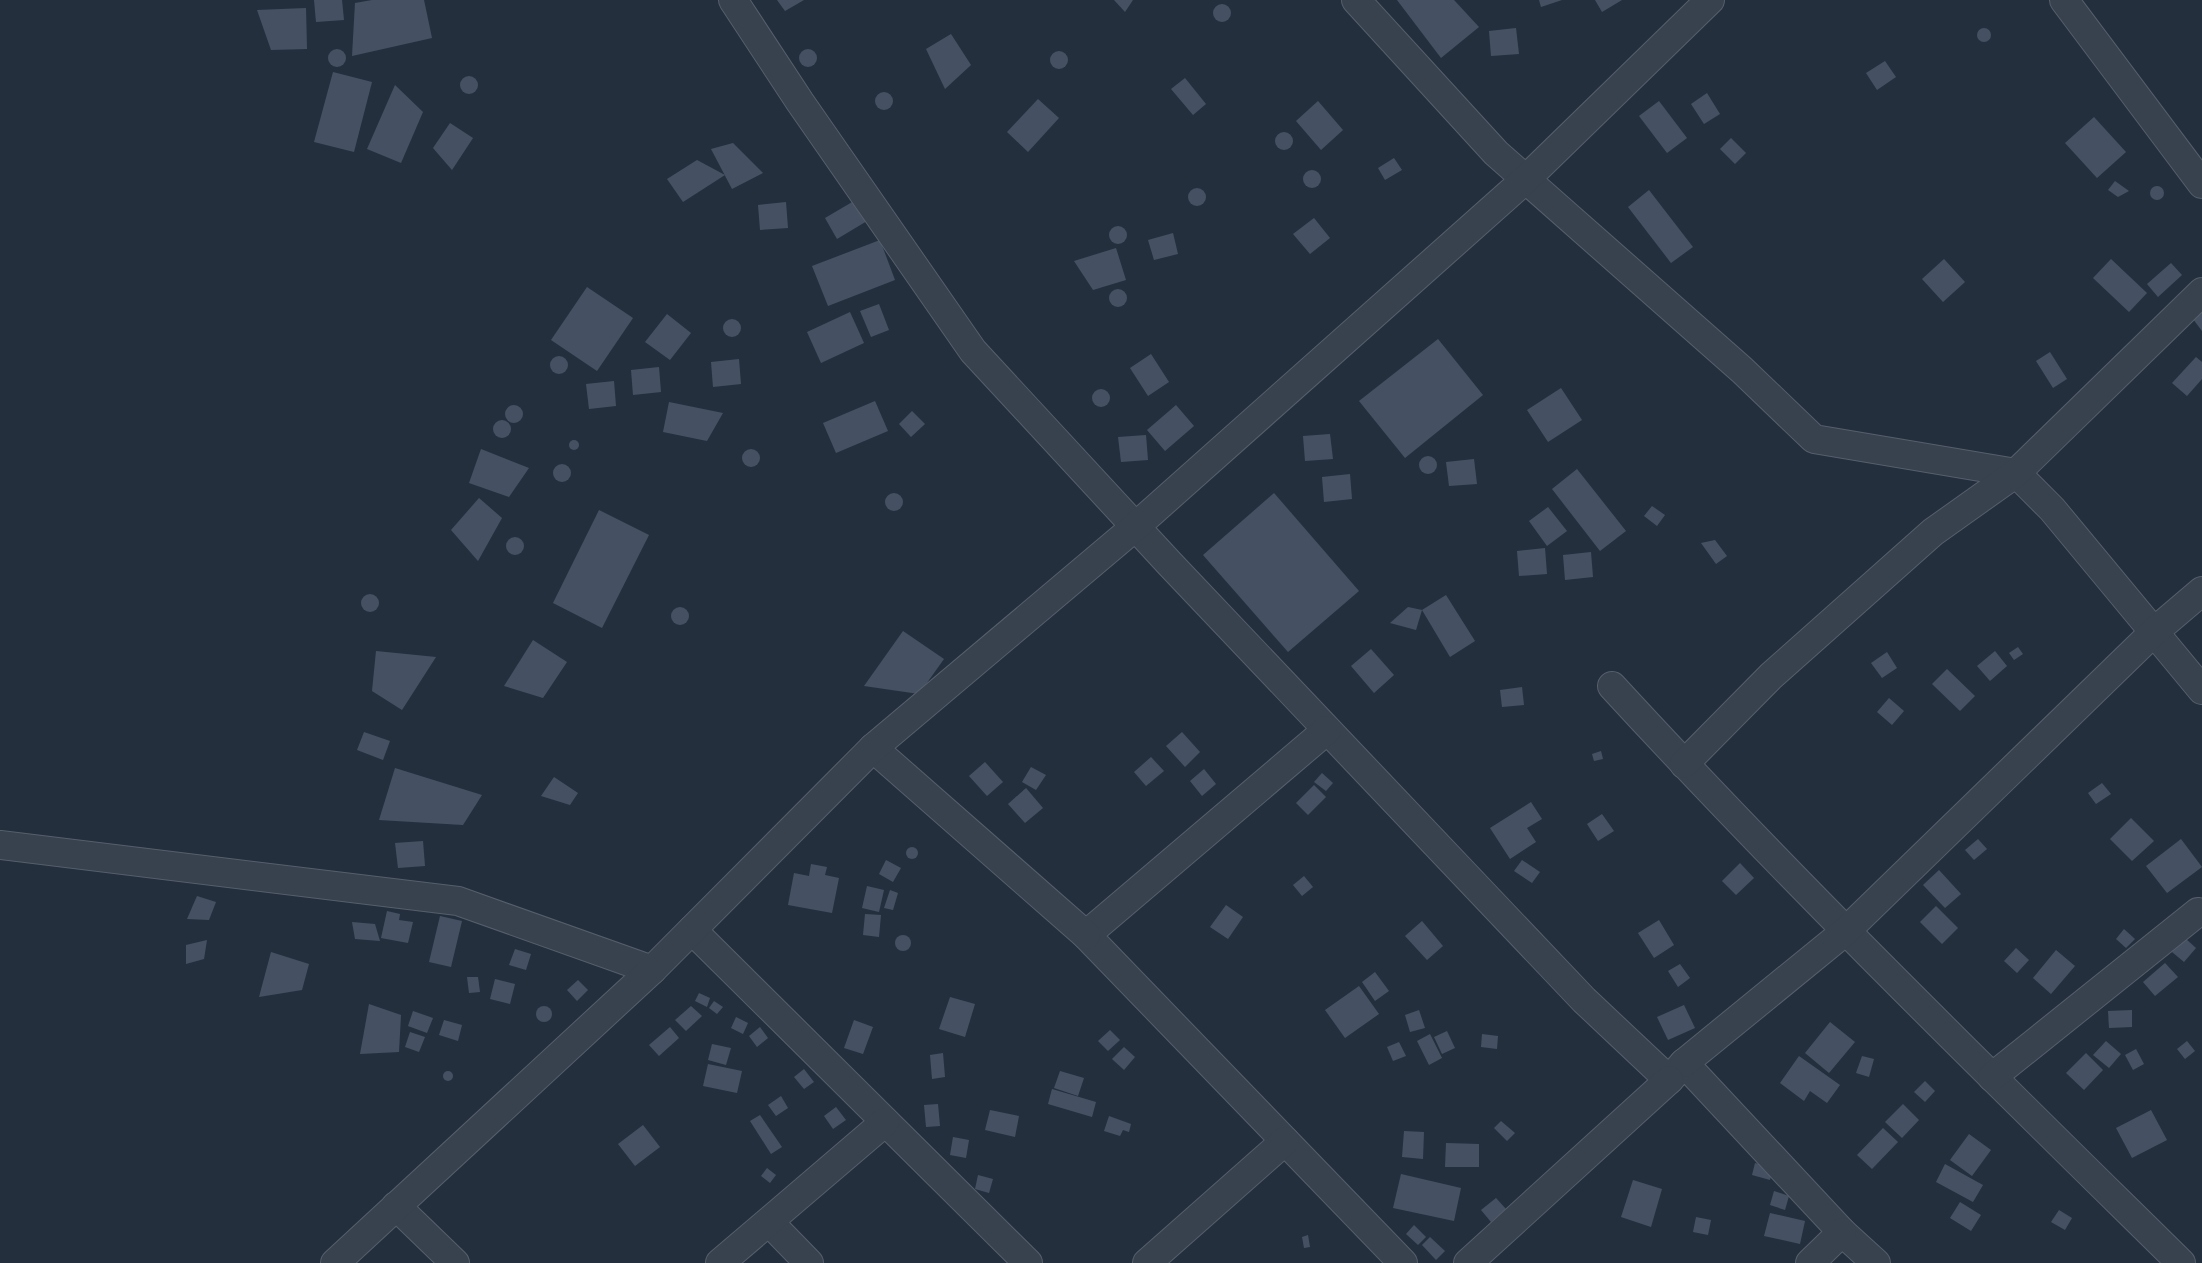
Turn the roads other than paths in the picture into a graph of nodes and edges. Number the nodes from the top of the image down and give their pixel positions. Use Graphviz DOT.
graph roads {
  1 [pos="733,0"];
  2 [pos="1356,0"];
  3 [pos="1710,0"];
  4 [pos="2064,0"];
  5 [pos="1526,179"];
  6 [pos="2202,184"];
  7 [pos="2202,292"];
  8 [pos="2016,473"];
  9 [pos="1135,527"];
  10 [pos="2202,591"];
  11 [pos="2155,632"];
  12 [pos="1612,686"];
  13 [pos="2202,690"];
  14 [pos="1327,730"];
  15 [pos="873,748"];
  16 [pos="1684,764"];
  17 [pos="0,845"];
  18 [pos="2201,912"];
  19 [pos="692,930"];
  20 [pos="1847,930"];
  21 [pos="1086,934"];
  22 [pos="652,970"];
  23 [pos="1676,1071"];
  24 [pos="1992,1077"];
  25 [pos="885,1122"];
  26 [pos="1285,1141"];
  27 [pos="396,1206"];
  28 [pos="769,1222"];
  29 [pos="1842,1232"];
  30 [pos="335,1263"];
  31 [pos="455,1263"];
  32 [pos="720,1263"];
  33 [pos="810,1263"];
  34 [pos="1028,1263"];
  35 [pos="1147,1263"];
  36 [pos="1403,1263"];
  37 [pos="1468,1263"];
  38 [pos="1810,1263"];
  39 [pos="1876,1263"];
  40 [pos="2181,1263"];
  1 -- 9 [label="street"];
  2 -- 5 [label="street"];
  3 -- 5 [label="street"];
  4 -- 6 [label="street"];
  5 -- 8 [label="street"];
  5 -- 9 [label="street"];
  7 -- 8 [label="street"];
  8 -- 11 [label="street"];
  8 -- 16 [label="street"];
  9 -- 14 [label="street"];
  9 -- 15 [label="street"];
  10 -- 11 [label="street"];
  11 -- 13 [label="street"];
  11 -- 20 [label="street"];
  12 -- 16 [label="street"];
  14 -- 21 [label="street"];
  14 -- 23 [label="street"];
  15 -- 19 [label="street"];
  15 -- 21 [label="street"];
  16 -- 20 [label="street"];
  17 -- 22 [label="street"];
  18 -- 24 [label="street"];
  19 -- 22 [label="street"];
  19 -- 25 [label="street"];
  20 -- 23 [label="street"];
  20 -- 24 [label="street"];
  21 -- 26 [label="street"];
  22 -- 27 [label="street"];
  23 -- 29 [label="street"];
  23 -- 37 [label="street"];
  24 -- 40 [label="street"];
  25 -- 28 [label="street"];
  25 -- 34 [label="street"];
  26 -- 35 [label="street"];
  26 -- 36 [label="street"];
  27 -- 30 [label="street"];
  27 -- 31 [label="street"];
  28 -- 32 [label="street"];
  28 -- 33 [label="street"];
  29 -- 38 [label="street"];
  29 -- 39 [label="street"];
}
